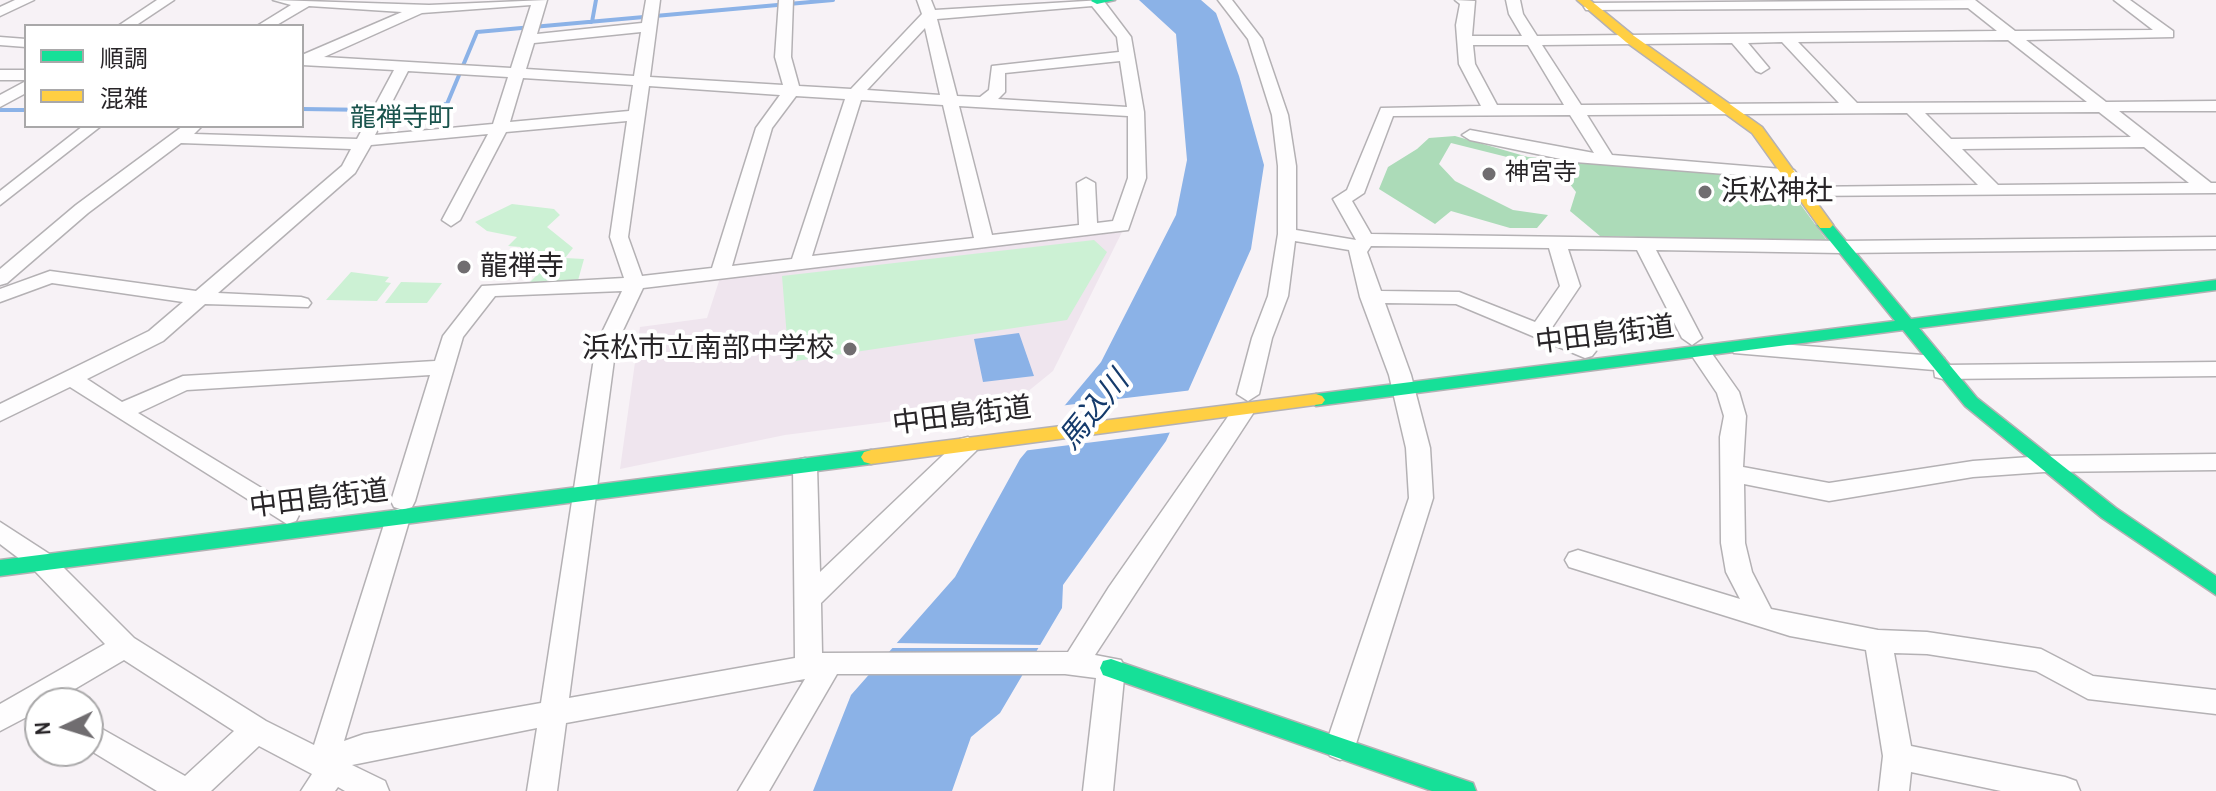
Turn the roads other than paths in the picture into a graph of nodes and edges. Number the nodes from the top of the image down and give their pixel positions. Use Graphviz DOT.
graph roads {
  1 [pos="27,0"];
  2 [pos="167,0"];
  3 [pos="280,0"];
  4 [pos="440,0"];
  5 [pos="539,0"];
  6 [pos="1096,0"];
  7 [pos="1108,0"];
  8 [pos="1225,0"];
  9 [pos="1462,0"];
  10 [pos="1513,0"];
  11 [pos="2121,0"];
  12 [pos="309,1"];
  13 [pos="1968,2"];
  14 [pos="786,3"];
  15 [pos="1587,3"];
  16 [pos="421,8"];
  17 [pos="926,8"];
  18 [pos="0,12"];
  19 [pos="650,15"];
  20 [pos="128,24"];
  21 [pos="268,24"];
  22 [pos="530,31"];
  23 [pos="2014,36"];
  24 [pos="1786,38"];
  25 [pos="1630,39"];
  26 [pos="1737,39"];
  27 [pos="0,41"];
  28 [pos="1464,41"];
  29 [pos="1533,41"];
  30 [pos="24,43"];
  31 [pos="1129,56"];
  32 [pos="304,61"];
  33 [pos="304,61"];
  34 [pos="403,67"];
  35 [pos="1761,68"];
  36 [pos="517,73"];
  37 [pos="24,75"];
  38 [pos="1,76"];
  39 [pos="640,81"];
  40 [pos="24,87"];
  41 [pos="787,97"];
  42 [pos="948,100"];
  43 [pos="0,102"];
  44 [pos="852,102"];
  45 [pos="984,102"];
  46 [pos="2216,106"];
  47 [pos="2103,107"];
  48 [pos="2007,108"];
  49 [pos="1731,110"];
  50 [pos="1854,110"];
  51 [pos="1913,110"];
  52 [pos="1575,111"];
  53 [pos="1136,112"];
  54 [pos="1492,112"];
  55 [pos="637,115"];
  56 [pos="90,128"];
  57 [pos="191,128"];
  58 [pos="499,130"];
  59 [pos="1470,135"];
  60 [pos="174,138"];
  61 [pos="365,142"];
  62 [pos="2147,142"];
  63 [pos="2048,143"];
  64 [pos="1947,144"];
  65 [pos="1606,159"];
  66 [pos="1788,174"];
  67 [pos="1086,183"];
  68 [pos="9,185"];
  69 [pos="1992,189"];
  70 [pos="2213,190"];
  71 [pos="1801,192"];
  72 [pos="0,200"];
  73 [pos="451,220"];
  74 [pos="1088,230"];
  75 [pos="1287,234"];
  76 [pos="984,242"];
  77 [pos="1362,243"];
  78 [pos="2216,243"];
  79 [pos="1557,244"];
  80 [pos="1644,245"];
  81 [pos="1841,247"];
  82 [pos="800,263"];
  83 [pos="2216,271"];
  84 [pos="721,273"];
  85 [pos="0,279"];
  86 [pos="635,283"];
  87 [pos="2216,285"];
  88 [pos="0,296"];
  89 [pos="1370,297"];
  90 [pos="200,298"];
  91 [pos="301,303"];
  92 [pos="1899,320"];
  93 [pos="1539,332"];
  94 [pos="1696,345"];
  95 [pos="1741,348"];
  96 [pos="1585,351"];
  97 [pos="443,367"];
  98 [pos="1940,368"];
  99 [pos="2216,369"];
  100 [pos="71,378"];
  101 [pos="1402,382"];
  102 [pos="1236,403"];
  103 [pos="120,412"];
  104 [pos="0,413"];
  105 [pos="968,445"];
  106 [pos="2216,462"];
  107 [pos="2044,464"];
  108 [pos="805,466"];
  109 [pos="1734,474"];
  110 [pos="585,486"];
  111 [pos="401,510"];
  112 [pos="287,515"];
  113 [pos="0,531"];
  114 [pos="23,555"];
  115 [pos="1578,560"];
  116 [pos="0,568"];
  117 [pos="2216,587"];
  118 [pos="808,599"];
  119 [pos="1762,616"];
  120 [pos="1878,641"];
  121 [pos="124,646"];
  122 [pos="819,664"];
  123 [pos="1070,664"];
  124 [pos="1111,668"];
  125 [pos="60,687"];
  126 [pos="2216,702"];
  127 [pos="24,708"];
  128 [pos="554,712"];
  129 [pos="0,719"];
  130 [pos="256,730"];
  131 [pos="104,744"];
  132 [pos="1340,747"];
  133 [pos="1898,756"];
  134 [pos="324,774"];
  135 [pos="184,791"];
  136 [pos="190,791"];
  137 [pos="374,791"];
  138 [pos="542,791"];
  139 [pos="753,791"];
  140 [pos="1098,791"];
  141 [pos="1464,791"];
  142 [pos="1894,791"];
  143 [pos="2065,791"];
  1 -- 18 [label="street"];
  2 -- 20 [label="street"];
  3 -- 12 [label="street"];
  4 -- 16 [label="street"];
  5 -- 16 [label="street"];
  5 -- 22 [label="street"];
  6 -- 7 [label="street"];
  6 -- 17 [label="street"];
  6 -- 31 [label="street"];
  8 -- 75 [label="street"];
  9 -- 28 [label="street"];
  10 -- 29 [label="street"];
  11 -- 23 [label="street"];
  12 -- 16 [label="street"];
  12 -- 21 [label="street"];
  13 -- 15 [label="street"];
  13 -- 23 [label="street"];
  14 -- 41 [label="street"];
  15 -- 25 [label="street"];
  16 -- 32 [label="street"];
  17 -- 42 [label="street"];
  17 -- 44 [label="street"];
  19 -- 22 [label="street"];
  19 -- 39 [label="street"];
  22 -- 36 [label="street"];
  23 -- 24 [label="street"];
  23 -- 47 [label="street"];
  24 -- 26 [label="street"];
  24 -- 50 [label="street"];
  25 -- 26 [label="street"];
  25 -- 29 [label="street"];
  25 -- 49 [label="street"];
  26 -- 35 [label="street"];
  27 -- 30 [label="street"];
  28 -- 29 [label="street"];
  28 -- 54 [label="street"];
  29 -- 52 [label="street"];
  31 -- 45 [label="street"];
  31 -- 53 [label="street"];
  33 -- 34 [label="street"];
  34 -- 36 [label="street"];
  34 -- 61 [label="street"];
  36 -- 39 [label="street"];
  36 -- 58 [label="street"];
  37 -- 38 [label="street"];
  39 -- 41 [label="street"];
  39 -- 55 [label="street"];
  40 -- 43 [label="street"];
  41 -- 44 [label="street"];
  41 -- 84 [label="street"];
  42 -- 44 [label="street"];
  42 -- 45 [label="street"];
  42 -- 76 [label="street"];
  44 -- 82 [label="street"];
  45 -- 53 [label="street"];
  46 -- 47 [label="street"];
  47 -- 48 [label="street"];
  47 -- 62 [label="street"];
  48 -- 51 [label="street"];
  48 -- 63 [label="street"];
  49 -- 50 [label="street"];
  49 -- 52 [label="street"];
  49 -- 66 [label="street"];
  50 -- 51 [label="street"];
  51 -- 64 [label="street"];
  52 -- 54 [label="street"];
  52 -- 65 [label="street"];
  53 -- 74 [label="street"];
  54 -- 77 [label="street"];
  55 -- 58 [label="street"];
  55 -- 86 [label="street"];
  56 -- 68 [label="street"];
  57 -- 60 [label="street"];
  58 -- 61 [label="street"];
  58 -- 73 [label="street"];
  59 -- 65 [label="street"];
  60 -- 61 [label="street"];
  60 -- 85 [label="street"];
  61 -- 90 [label="street"];
  62 -- 63 [label="street"];
  62 -- 70 [label="street"];
  63 -- 64 [label="street"];
  64 -- 69 [label="street"];
  65 -- 66 [label="street"];
  66 -- 71 [label="street"];
  67 -- 74 [label="street"];
  68 -- 72 [label="street"];
  69 -- 70 [label="street"];
  69 -- 71 [label="street"];
  71 -- 81 [label="street"];
  74 -- 76 [label="street"];
  75 -- 77 [label="street"];
  75 -- 102 [label="street"];
  76 -- 82 [label="street"];
  77 -- 79 [label="street"];
  77 -- 89 [label="street"];
  78 -- 81 [label="street"];
  79 -- 80 [label="street"];
  79 -- 93 [label="street"];
  80 -- 81 [label="street"];
  80 -- 94 [label="street"];
  81 -- 92 [label="street"];
  82 -- 84 [label="street"];
  83 -- 92 [label="street, 中田島街道"];
  84 -- 86 [label="street"];
  86 -- 97 [label="street"];
  86 -- 110 [label="street"];
  87 -- 92 [label="street, 中田島街道"];
  88 -- 90 [label="street"];
  89 -- 93 [label="street"];
  89 -- 101 [label="street"];
  90 -- 91 [label="street"];
  90 -- 100 [label="street"];
  92 -- 94 [label="street, 中田島街道"];
  92 -- 95 [label="street, 中田島街道"];
  92 -- 98 [label="street"];
  93 -- 96 [label="street"];
  94 -- 95 [label="street, 中田島街道"];
  94 -- 96 [label="street, 中田島街道"];
  94 -- 101 [label="street, 中田島街道"];
  94 -- 109 [label="street"];
  95 -- 98 [label="street"];
  96 -- 101 [label="street, 中田島街道"];
  97 -- 103 [label="street"];
  97 -- 111 [label="street"];
  98 -- 99 [label="street"];
  98 -- 107 [label="street"];
  100 -- 103 [label="street"];
  100 -- 104 [label="street"];
  101 -- 102 [label="street, 中田島街道"];
  101 -- 132 [label="street"];
  102 -- 105 [label="street, 中田島街道"];
  102 -- 110 [label="street, 中田島街道"];
  102 -- 123 [label="street"];
  103 -- 112 [label="street"];
  105 -- 108 [label="street, 中田島街道"];
  105 -- 118 [label="street"];
  106 -- 107 [label="street"];
  107 -- 109 [label="street"];
  107 -- 117 [label="street"];
  108 -- 110 [label="street, 中田島街道"];
  108 -- 118 [label="street"];
  109 -- 119 [label="street"];
  110 -- 111 [label="street, 中田島街道"];
  110 -- 128 [label="street"];
  111 -- 112 [label="street, 中田島街道"];
  111 -- 114 [label="street, 中田島街道"];
  111 -- 134 [label="street"];
  112 -- 114 [label="street, 中田島街道"];
  113 -- 114 [label="street"];
  114 -- 116 [label="street, 中田島街道"];
  114 -- 121 [label="street"];
  115 -- 119 [label="street"];
  118 -- 122 [label="street"];
  119 -- 120 [label="street"];
  120 -- 126 [label="street"];
  120 -- 133 [label="street"];
  121 -- 125 [label="street"];
  121 -- 130 [label="street"];
  122 -- 123 [label="street"];
  122 -- 128 [label="street"];
  122 -- 139 [label="street"];
  123 -- 124 [label="street"];
  124 -- 132 [label="street"];
  124 -- 140 [label="street"];
  127 -- 129 [label="street"];
  128 -- 134 [label="street"];
  128 -- 138 [label="street"];
  130 -- 134 [label="street"];
  130 -- 136 [label="street"];
  131 -- 135 [label="street"];
  132 -- 141 [label="street"];
  133 -- 142 [label="street"];
  133 -- 143 [label="street"];
  134 -- 137 [label="street"];
}
